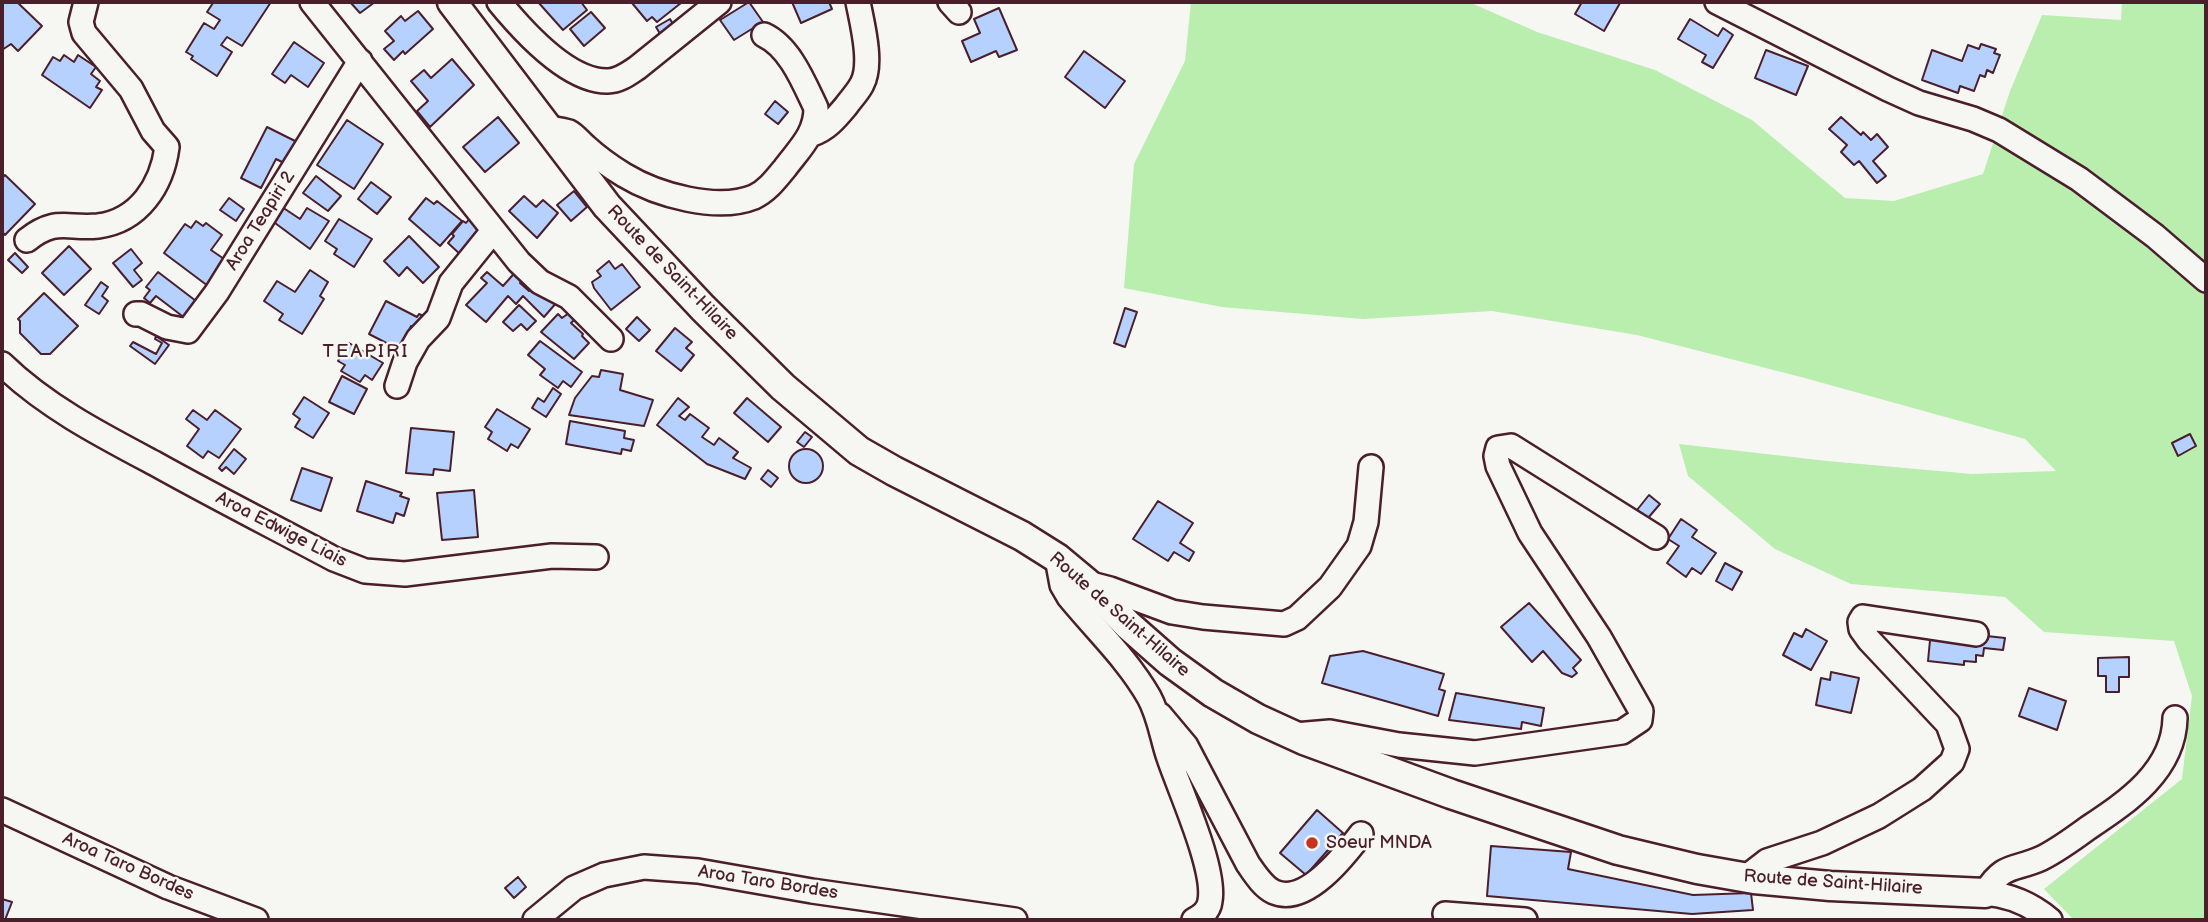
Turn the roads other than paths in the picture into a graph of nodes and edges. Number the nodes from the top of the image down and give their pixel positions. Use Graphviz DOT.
graph roads {
  1 [pos="86,2"];
  2 [pos="312,2"];
  3 [pos="452,2"];
  4 [pos="499,2"];
  5 [pos="719,2"];
  6 [pos="858,2"];
  7 [pos="1717,2"];
  8 [pos="764,35"];
  9 [pos="360,61"];
  10 [pos="548,128"];
  11 [pos="812,134"];
  12 [pos="493,231"];
  13 [pos="27,240"];
  14 [pos="2206,280"];
  15 [pos="136,314"];
  16 [pos="611,338"];
  17 [pos="2,364"];
  18 [pos="397,386"];
  19 [pos="1371,467"];
  20 [pos="1656,537"];
  21 [pos="596,557"];
  22 [pos="1056,558"];
  23 [pos="1087,583"];
  24 [pos="1976,634"];
  25 [pos="1155,710"];
  26 [pos="2175,718"];
  27 [pos="1295,736"];
  28 [pos="2,810"];
  29 [pos="1361,834"];
  30 [pos="1745,878"];
  31 [pos="1985,893"];
  32 [pos="1445,914"];
  33 [pos="256,920"];
  34 [pos="535,920"];
  35 [pos="1015,920"];
  36 [pos="1194,920"];
  37 [pos="1525,920"];
  38 [pos="2049,920"];
  1 -- 13 [label="street"];
  2 -- 9 [label="street"];
  3 -- 10 [label="main road, Route de Saint-Hilaire"];
  4 -- 5 [label="street"];
  6 -- 11 [label="street"];
  7 -- 14 [label="street"];
  8 -- 11 [label="street"];
  9 -- 12 [label="street"];
  9 -- 15 [label="street, Aroa Teapiri 2"];
  10 -- 11 [label="street"];
  10 -- 22 [label="main road, Route de Saint-Hilaire"];
  12 -- 16 [label="street"];
  12 -- 18 [label="street"];
  17 -- 21 [label="street, Aroa Edwige Liais"];
  19 -- 23 [label="street"];
  20 -- 27 [label="street"];
  22 -- 23 [label="main road, Route de Saint-Hilaire"];
  22 -- 25 [label="street"];
  23 -- 27 [label="main road, Route de Saint-Hilaire"];
  24 -- 30 [label="street"];
  25 -- 29 [label="street"];
  25 -- 36 [label="street"];
  26 -- 31 [label="street"];
  27 -- 30 [label="main road, Route de Saint-Hilaire"];
  28 -- 33 [label="street, Aroa Taro Bordes"];
  30 -- 31 [label="main road, Route de Saint-Hilaire"];
  31 -- 38 [label="street, Route de Saint-Hilaire"];
  32 -- 37 [label="street"];
  34 -- 35 [label="street, Aroa Taro Bordes"];
}
